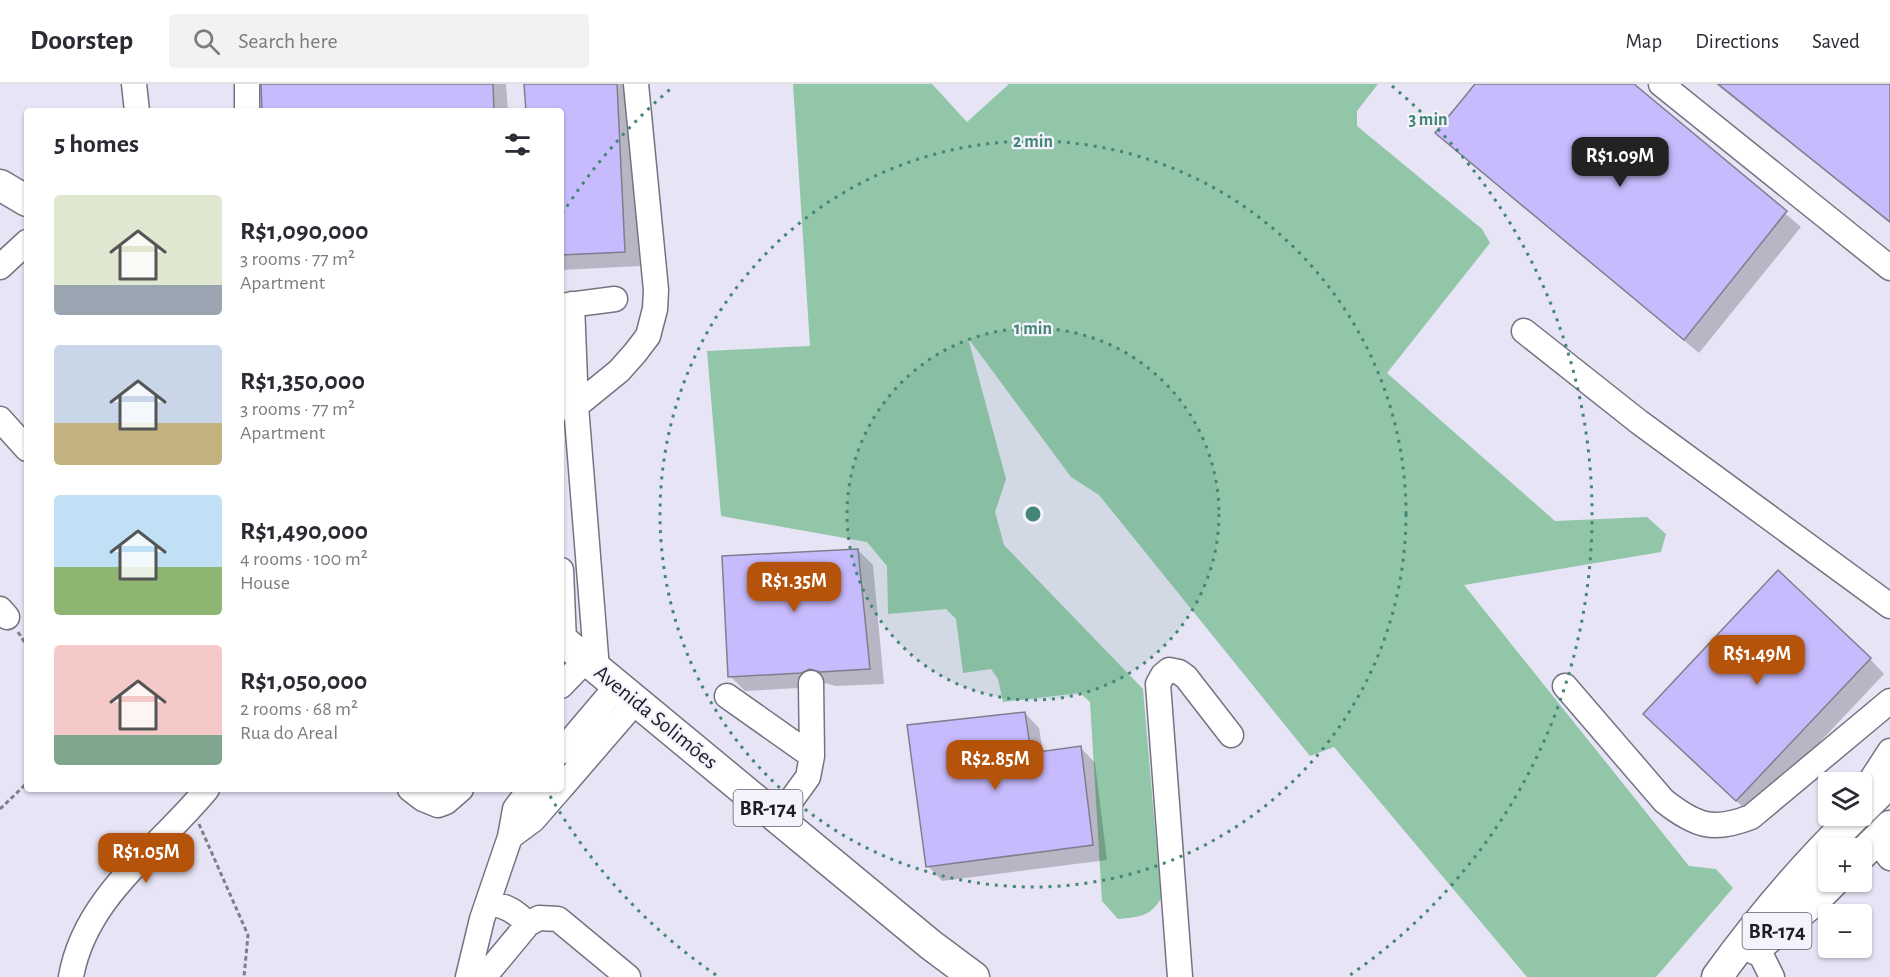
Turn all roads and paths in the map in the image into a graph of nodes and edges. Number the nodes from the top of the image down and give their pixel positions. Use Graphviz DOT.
graph roads {
  1 [pos="134,84"];
  2 [pos="247,84"];
  3 [pos="636,84"];
  4 [pos="1661,84"];
  5 [pos="137,108"];
  6 [pos="247,108"];
  7 [pos="0,185"];
  8 [pos="24,199"];
  9 [pos="24,245"];
  10 [pos="0,267"];
  11 [pos="1890,268"];
  12 [pos="615,299"];
  13 [pos="567,305"];
  14 [pos="1524,331"];
  15 [pos="568,407"];
  16 [pos="0,419"];
  17 [pos="24,446"];
  18 [pos="1890,606"];
  19 [pos="564,643"];
  20 [pos="609,679"];
  21 [pos="811,683"];
  22 [pos="564,686"];
  23 [pos="1565,686"];
  24 [pos="727,696"];
  25 [pos="1890,701"];
  26 [pos="1231,735"];
  27 [pos="564,747"];
  28 [pos="1890,752"];
  29 [pos="812,756"];
  30 [pos="1872,779"];
  31 [pos="564,782"];
  32 [pos="1890,782"];
  33 [pos="24,786"];
  34 [pos="414,792"];
  35 [pos="458,792"];
  36 [pos="528,792"];
  37 [pos="558,792"];
  38 [pos="199,798"];
  39 [pos="1872,800"];
  40 [pos="0,809"];
  41 [pos="779,817"];
  42 [pos="1846,826"];
  43 [pos="510,837"];
  44 [pos="1833,838"];
  45 [pos="1818,855"];
  46 [pos="1821,892"];
  47 [pos="488,903"];
  48 [pos="528,924"];
  49 [pos="475,945"];
  50 [pos="1757,947"];
  51 [pos="492,968"];
  52 [pos="71,977"];
  53 [pos="244,977"];
  54 [pos="468,977"];
  55 [pos="628,977"];
  56 [pos="974,977"];
  57 [pos="1180,977"];
  58 [pos="1718,977"];
  59 [pos="1772,977"];
  1 -- 5 [label="street"];
  2 -- 6 [label="street"];
  3 -- 15 [label="street"];
  4 -- 11 [label="street"];
  7 -- 8 [label="main road"];
  9 -- 10 [label="street"];
  12 -- 13 [label="street"];
  13 -- 15 [label="street"];
  14 -- 18 [label="street"];
  15 -- 20 [label="street"];
  16 -- 17 [label="street"];
  19 -- 20 [label="main road, Avenida Solimões / BR-174"];
  20 -- 22 [label="street"];
  20 -- 27 [label="street"];
  20 -- 31 [label="street"];
  20 -- 41 [label="main road, Avenida Solimões / BR-174"];
  21 -- 29 [label="street"];
  23 -- 25 [label="street"];
  24 -- 29 [label="street"];
  26 -- 57 [label="street"];
  28 -- 30 [label="street"];
  29 -- 41 [label="street"];
  32 -- 39 [label="main road"];
  33 -- 40 [label="path"];
  34 -- 35 [label="street"];
  36 -- 43 [label="street"];
  37 -- 43 [label="street"];
  38 -- 52 [label="street"];
  38 -- 53 [label="path"];
  41 -- 56 [label="main road, Avenida Solimões / BR-174"];
  42 -- 44 [label="main road, BR-174"];
  43 -- 47 [label="street"];
  45 -- 58 [label="main road, BR-174"];
  46 -- 50 [label="main road, BR-174"];
  47 -- 48 [label="street"];
  47 -- 49 [label="street"];
  48 -- 51 [label="street"];
  48 -- 55 [label="street"];
  49 -- 51 [label="street"];
  49 -- 54 [label="street"];
  50 -- 58 [label="main road, BR-174"];
  50 -- 59 [label="street"];
}
